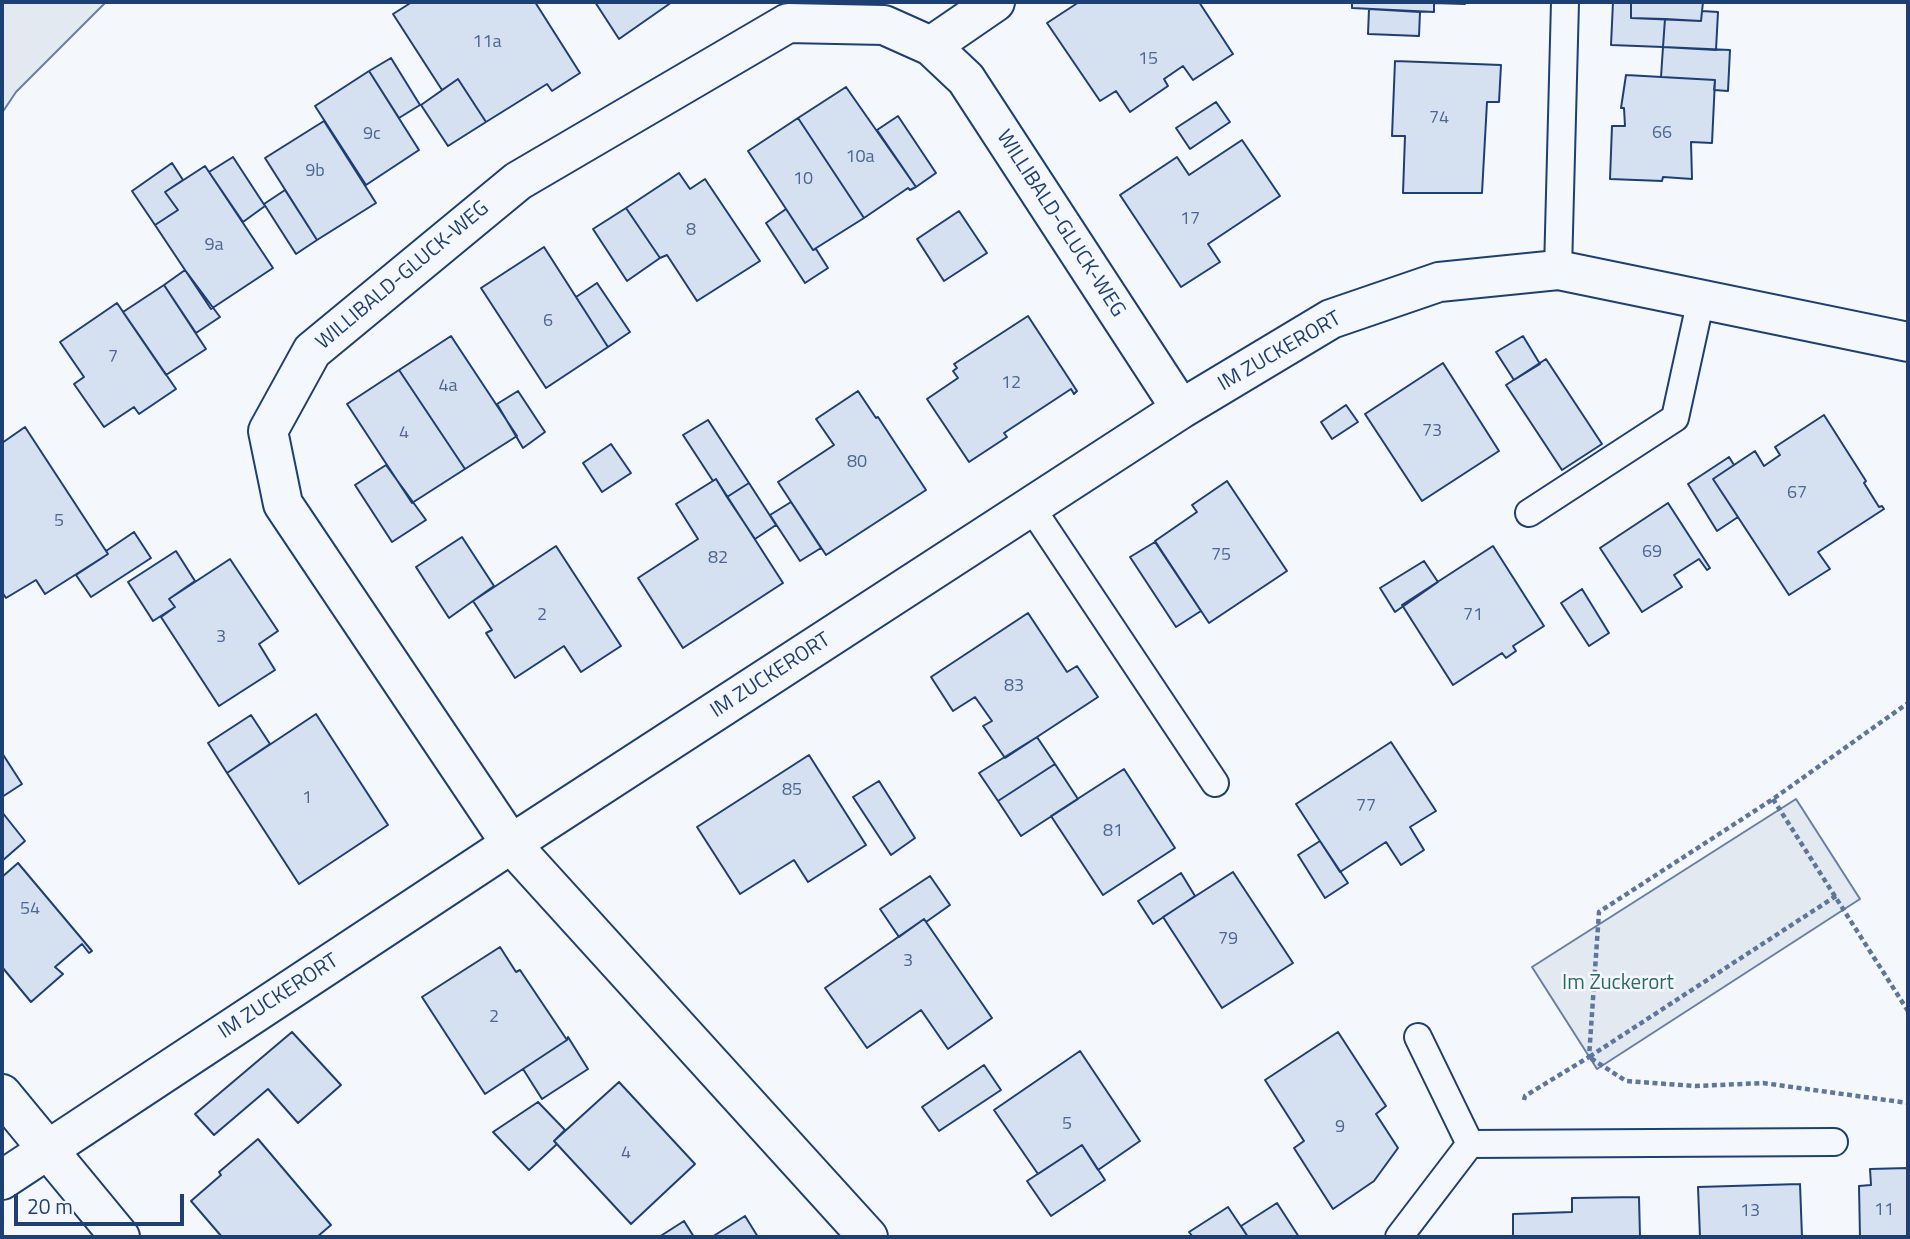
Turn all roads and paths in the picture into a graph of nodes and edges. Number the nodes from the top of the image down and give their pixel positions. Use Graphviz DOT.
graph roads {
  1 [pos="995,2"];
  2 [pos="1565,2"];
  3 [pos="931,46"];
  4 [pos="1558,270"];
  5 [pos="1701,299"];
  6 [pos="1908,342"];
  7 [pos="1181,409"];
  8 [pos="1031,507"];
  9 [pos="1529,513"];
  10 [pos="1908,703"];
  11 [pos="1215,783"];
  12 [pos="1773,799"];
  13 [pos="511,845"];
  14 [pos="1836,896"];
  15 [pos="1908,1011"];
  16 [pos="1418,1037"];
  17 [pos="1589,1057"];
  18 [pos="2,1094"];
  19 [pos="1908,1103"];
  20 [pos="1517,1142"];
  21 [pos="1834,1142"];
  22 [pos="1469,1144"];
  23 [pos="47,1149"];
  24 [pos="2,1180"];
  25 [pos="120,1237"];
  26 [pos="868,1237"];
  27 [pos="1399,1237"];
  1 -- 3 [label="street"];
  2 -- 4 [label="lane"];
  3 -- 7 [label="street, WILLIBALD-GLUCK-WEG"];
  3 -- 13 [label="street, WILLIBALD-GLUCK-WEG"];
  4 -- 5 [label="street, IM ZUCKERORT"];
  4 -- 7 [label="street, IM ZUCKERORT"];
  5 -- 6 [label="street, IM ZUCKERORT"];
  5 -- 9 [label="lane"];
  7 -- 8 [label="street, IM ZUCKERORT"];
  8 -- 11 [label="lane"];
  8 -- 13 [label="street, IM ZUCKERORT"];
  10 -- 12 [label="path"];
  12 -- 14 [label="path"];
  12 -- 17 [label="path"];
  13 -- 23 [label="street, IM ZUCKERORT"];
  13 -- 26 [label="street"];
  14 -- 15 [label="path"];
  14 -- 17 [label="path"];
  16 -- 22 [label="lane"];
  17 -- 19 [label="path"];
  17 -- 20 [label="path"];
  18 -- 23 [label="street"];
  20 -- 21 [label="lane"];
  20 -- 22 [label="lane"];
  22 -- 27 [label="lane"];
  23 -- 24 [label="street, IM ZUCKERORT"];
  23 -- 25 [label="street"];
}
